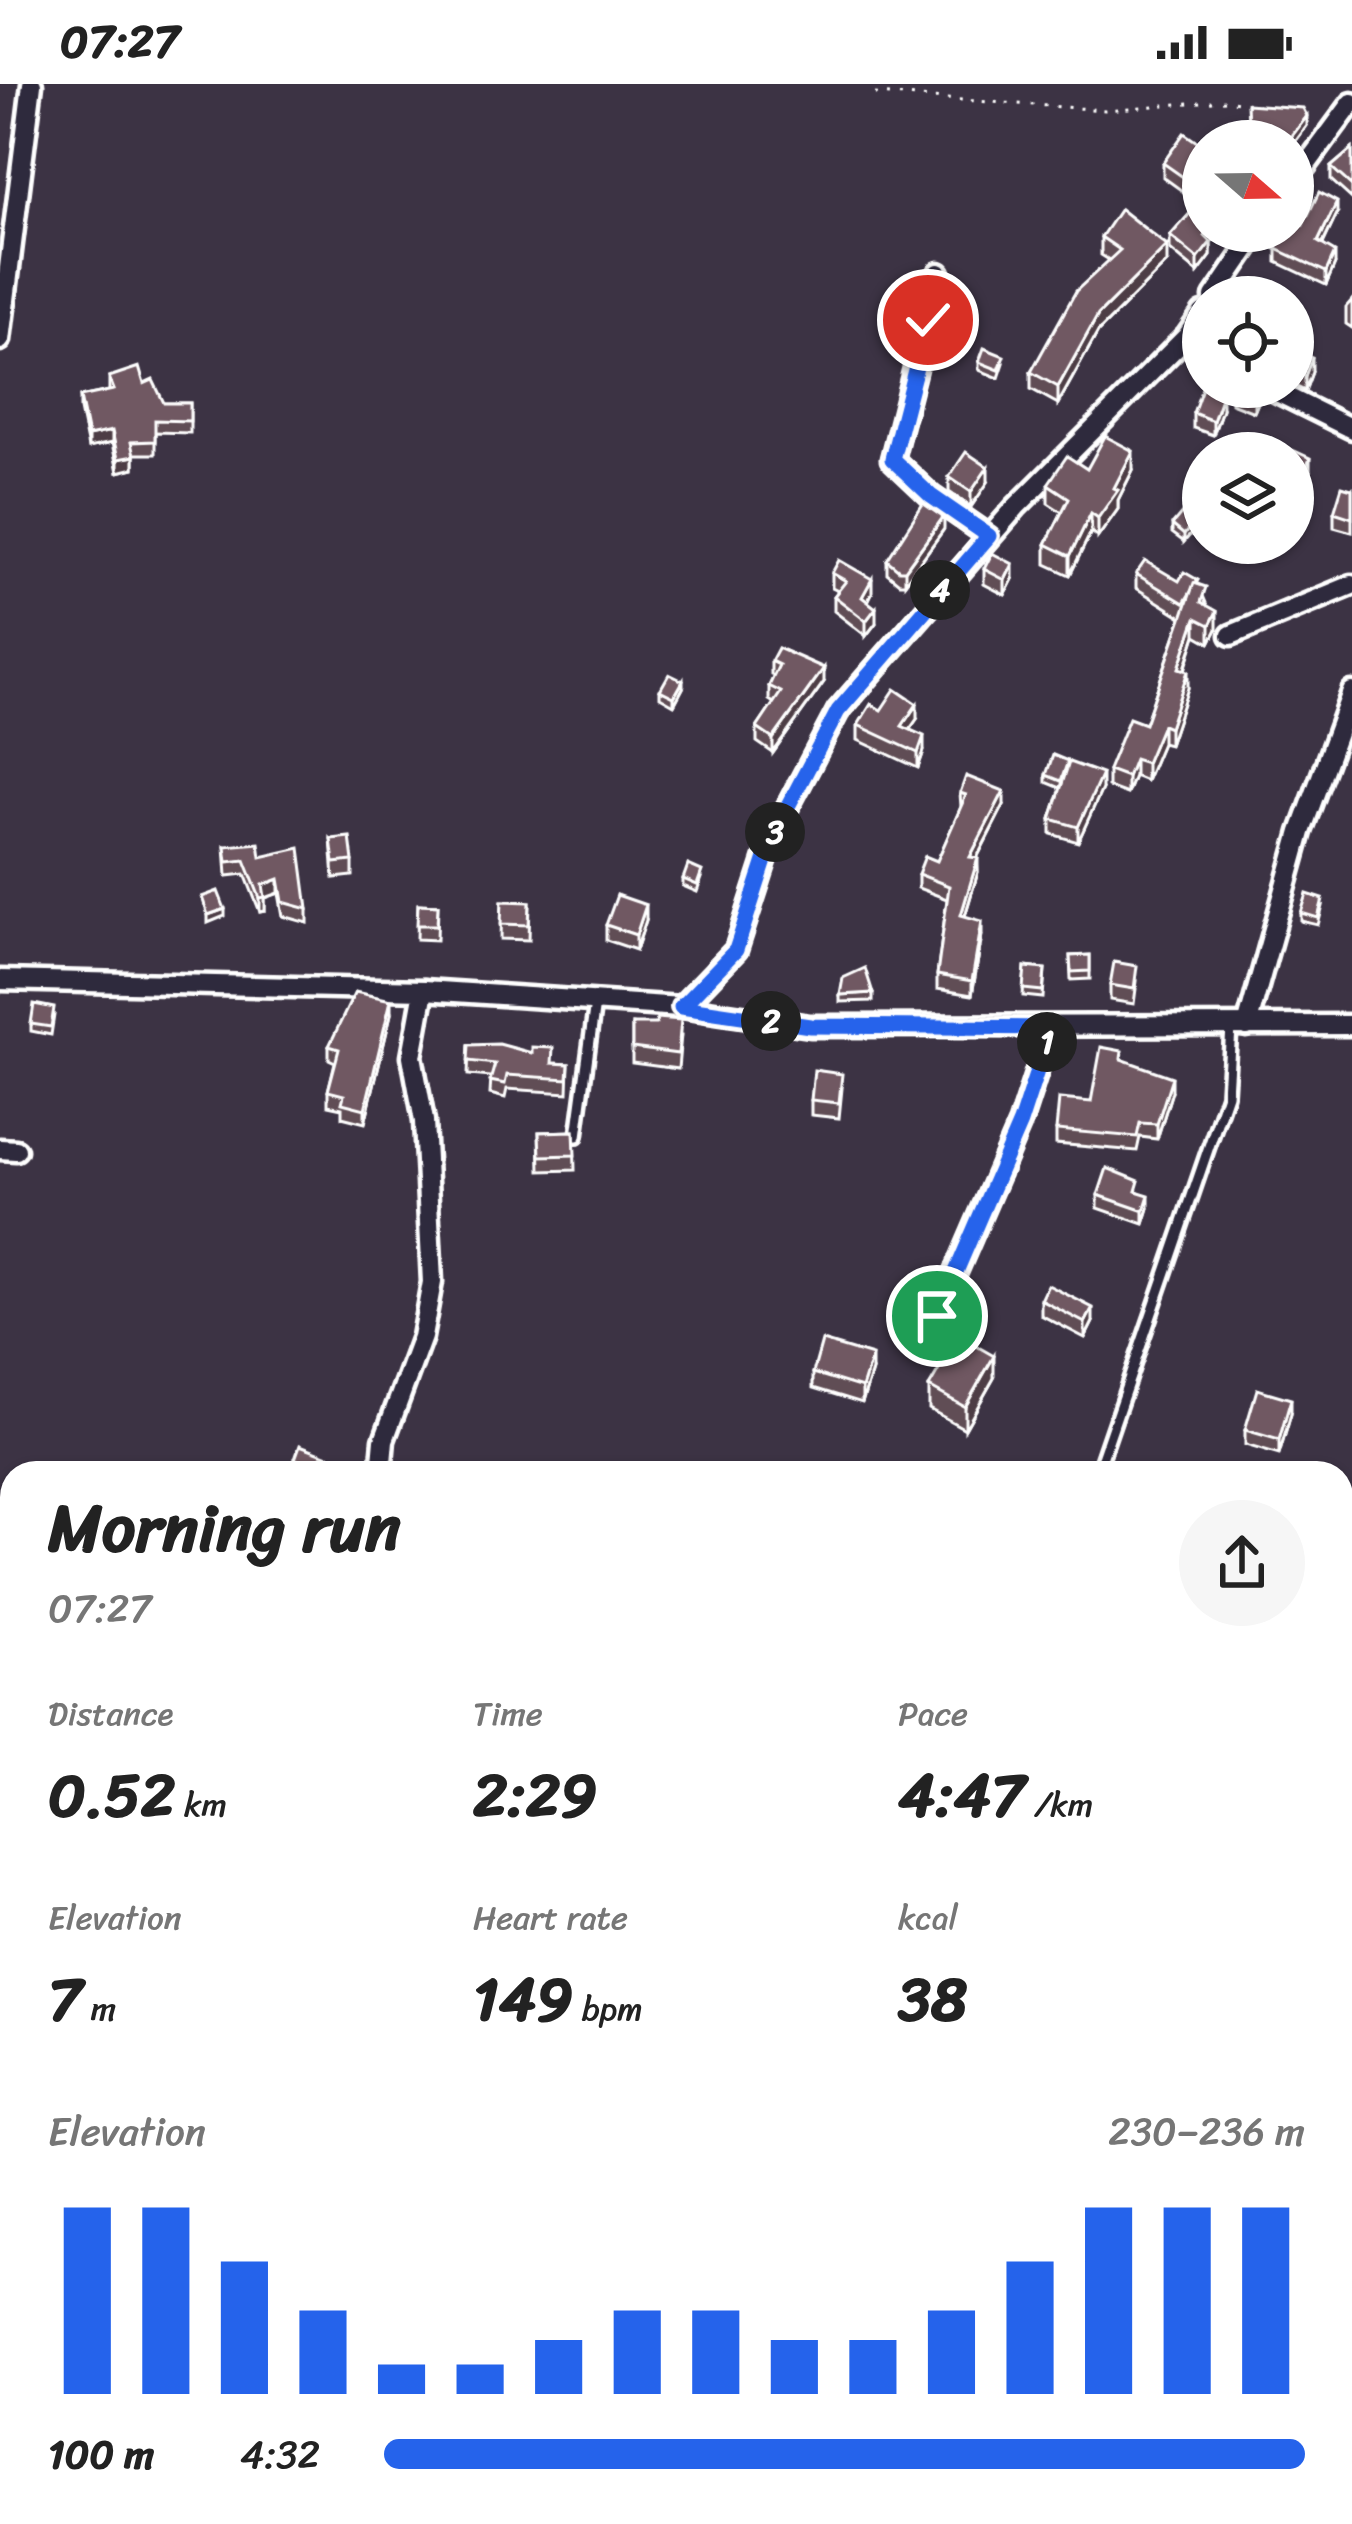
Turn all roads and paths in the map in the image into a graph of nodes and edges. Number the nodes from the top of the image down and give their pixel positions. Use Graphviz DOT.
graph roads {
  1 [pos="32,84"];
  2 [pos="875,94"];
  3 [pos="1352,103"];
  4 [pos="1268,106"];
  5 [pos="1314,155"];
  6 [pos="939,273"];
  7 [pos="0,340"];
  8 [pos="1182,352"];
  9 [pos="1310,408"];
  10 [pos="1352,429"];
  11 [pos="989,536"];
  12 [pos="1352,585"];
  13 [pos="1231,634"];
  14 [pos="1352,692"];
  15 [pos="0,980"];
  16 [pos="424,990"];
  17 [pos="596,1004"];
  18 [pos="681,1007"];
  19 [pos="1352,1025"];
  20 [pos="1239,1027"];
  21 [pos="1051,1028"];
  22 [pos="577,1136"];
  23 [pos="937,1316"];
  24 [pos="382,1461"];
  25 [pos="1101,1461"];
  1 -- 7 [label="street"];
  2 -- 4 [label="path"];
  3 -- 5 [label="street"];
  6 -- 11 [label="street"];
  8 -- 11 [label="street"];
  9 -- 10 [label="street"];
  11 -- 18 [label="street"];
  12 -- 13 [label="street"];
  14 -- 20 [label="street"];
  15 -- 16 [label="street"];
  16 -- 17 [label="street"];
  16 -- 24 [label="street"];
  17 -- 18 [label="street"];
  17 -- 22 [label="lane"];
  18 -- 21 [label="street"];
  19 -- 20 [label="street"];
  20 -- 21 [label="street"];
  20 -- 25 [label="lane"];
  21 -- 23 [label="street"];
}
